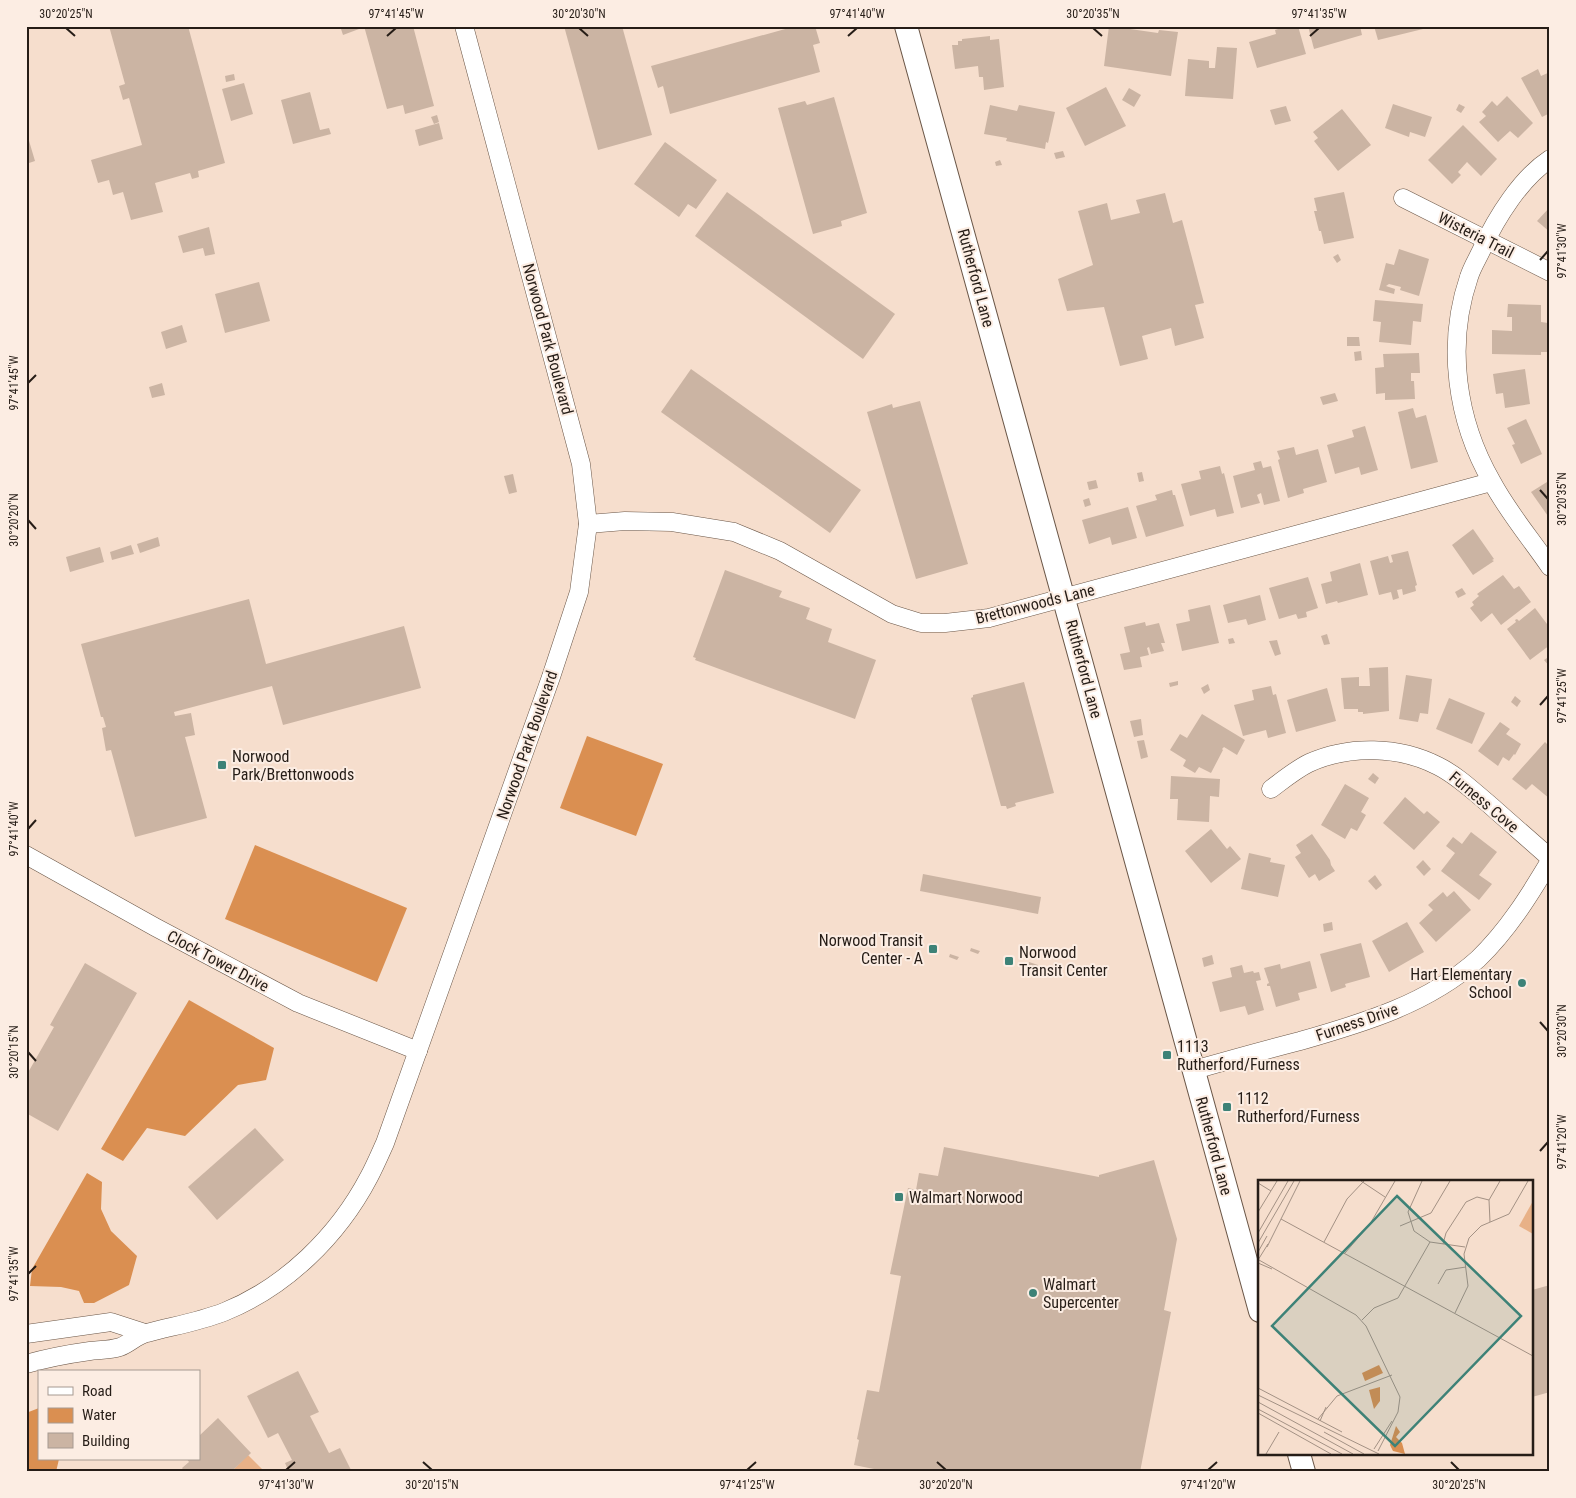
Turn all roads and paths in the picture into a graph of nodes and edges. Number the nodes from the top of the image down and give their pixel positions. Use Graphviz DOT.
graph roads {
  1 [pos="464,26"];
  2 [pos="906,26"];
  3 [pos="1550,158"];
  4 [pos="1403,198"];
  5 [pos="1486,240"];
  6 [pos="1550,272"];
  7 [pos="1492,482"];
  8 [pos="588,524"];
  9 [pos="1550,567"];
  10 [pos="1064,598"];
  11 [pos="1271,789"];
  12 [pos="26,855"];
  13 [pos="1550,859"];
  14 [pos="418,1051"];
  15 [pos="1194,1070"];
  16 [pos="1258,1304"];
  17 [pos="145,1333"];
  18 [pos="26,1334"];
  19 [pos="26,1364"];
  20 [pos="1300,1456"];
  21 [pos="1304,1472"];
  1 -- 8 [label="street, Norwood Park Boulevard"];
  2 -- 10 [label="street, Rutherford Lane"];
  3 -- 5 [label="street"];
  4 -- 5 [label="street, Wisteria Trail"];
  5 -- 6 [label="street, Wisteria Trail"];
  5 -- 7 [label="street"];
  7 -- 9 [label="street"];
  7 -- 10 [label="street, Brettonwoods Lane"];
  8 -- 10 [label="street, Brettonwoods Lane"];
  8 -- 14 [label="street, Norwood Park Boulevard"];
  10 -- 15 [label="street, Rutherford Lane"];
  11 -- 13 [label="street, Furness Cove"];
  12 -- 14 [label="street, Clock Tower Drive"];
  13 -- 15 [label="street, Furness Drive"];
  14 -- 17 [label="street, Norwood Park Boulevard"];
  15 -- 16 [label="street, Rutherford Lane"];
  17 -- 18 [label="street, Norwood Park Boulevard"];
  17 -- 19 [label="street, Norwood Park Boulevard"];
  20 -- 21 [label="street"];
}
